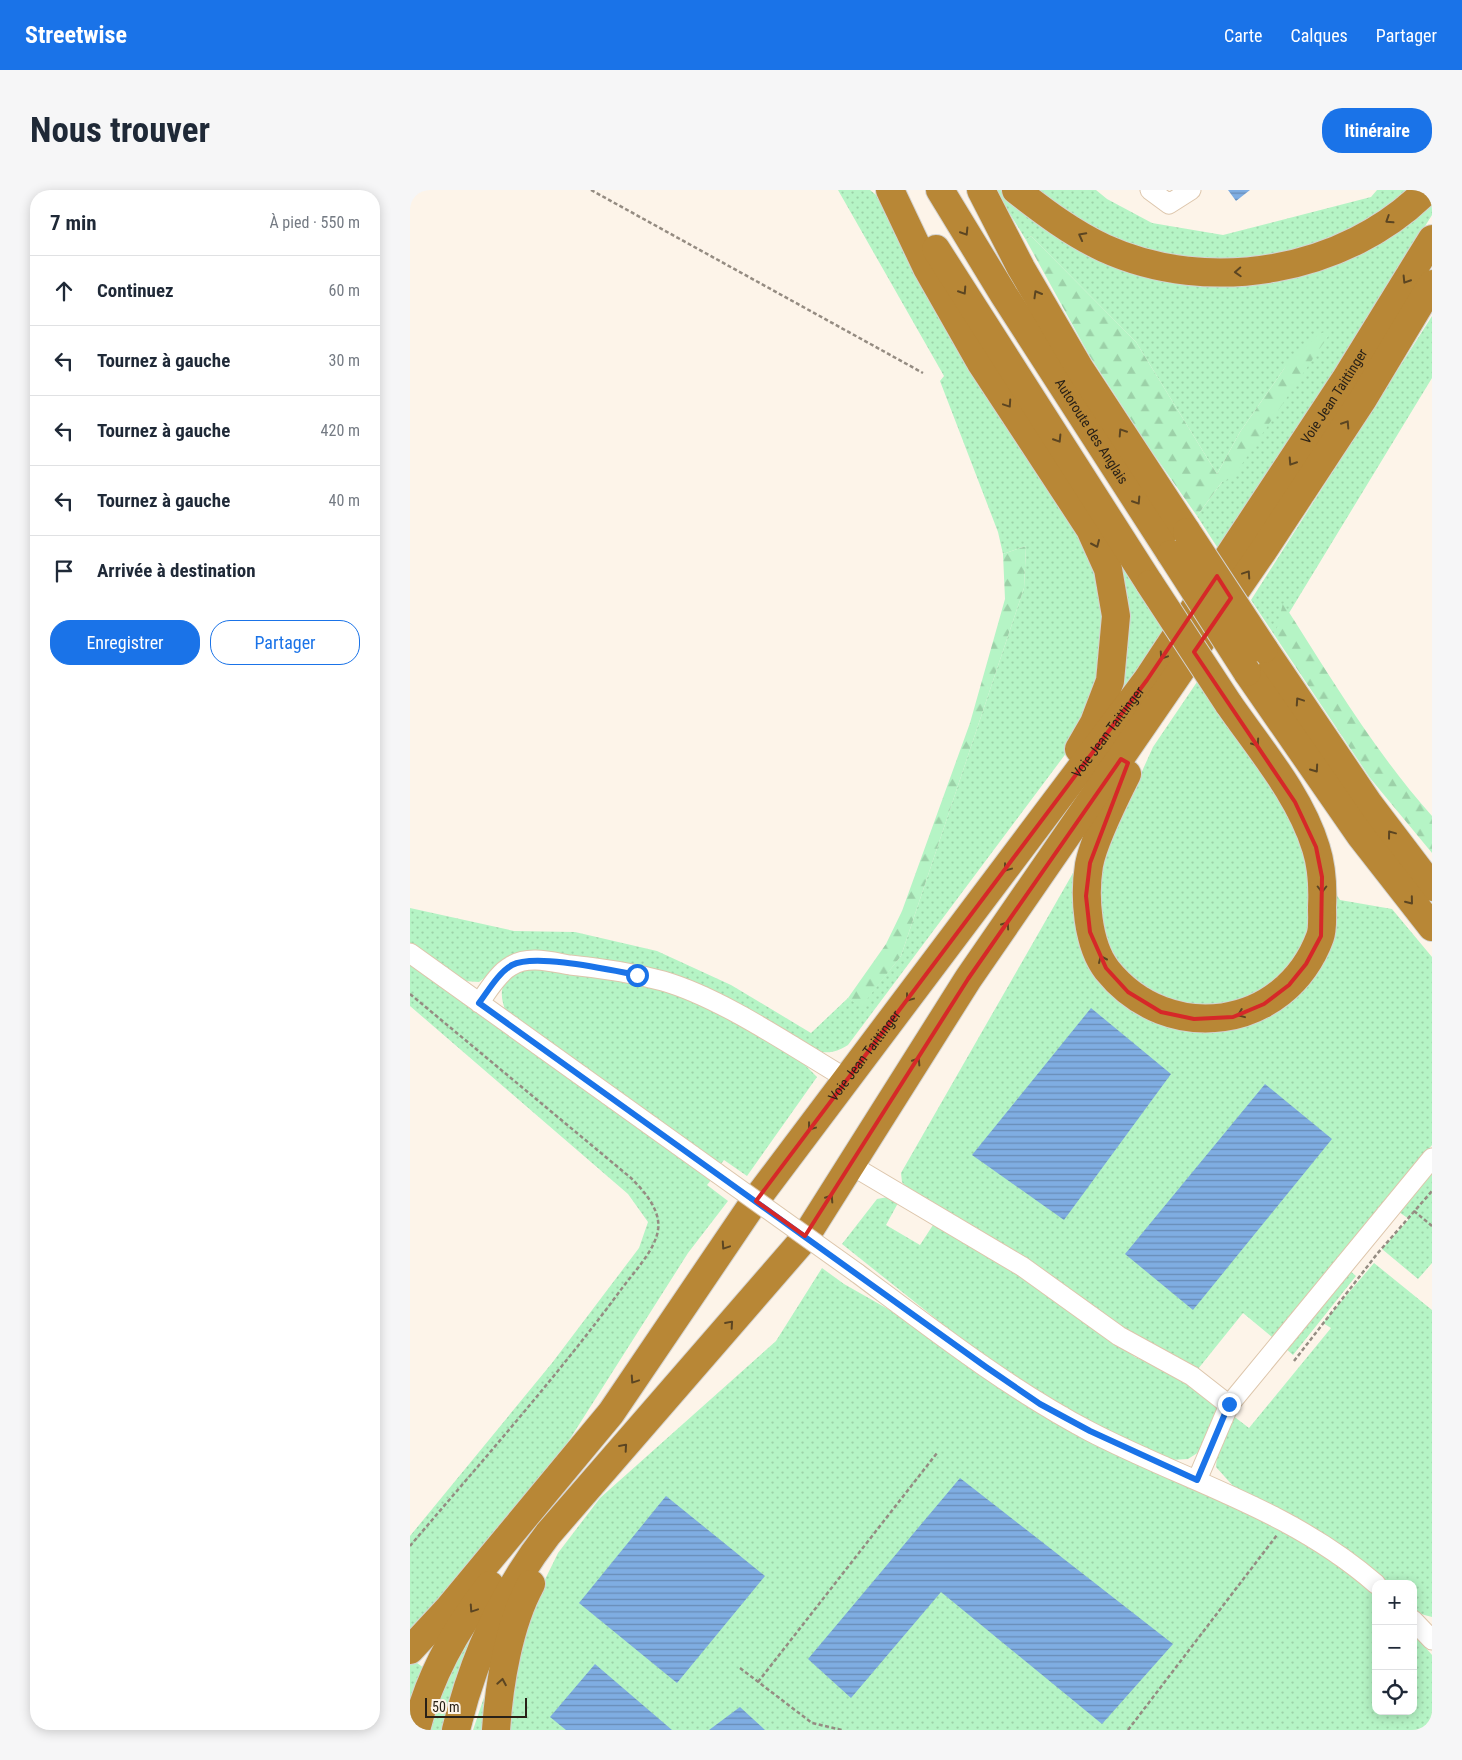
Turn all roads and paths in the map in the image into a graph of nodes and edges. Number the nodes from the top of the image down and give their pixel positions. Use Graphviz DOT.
graph roads {
  1 [pos="591,190"];
  2 [pos="890,190"];
  3 [pos="901,190"];
  4 [pos="940,190"];
  5 [pos="981,190"];
  6 [pos="1016,190"];
  7 [pos="1150,190"];
  8 [pos="1192,190"];
  9 [pos="1427,190"];
  10 [pos="1432,238"];
  11 [pos="1432,284"];
  12 [pos="923,373"];
  13 [pos="1161,702"];
  14 [pos="1037,830"];
  15 [pos="1432,887"];
  16 [pos="1432,927"];
  17 [pos="410,953"];
  18 [pos="410,994"];
  19 [pos="479,1003"];
  20 [pos="847,1079"];
  21 [pos="1432,1158"];
  22 [pos="851,1165"];
  23 [pos="1432,1191"];
  24 [pos="1414,1211"];
  25 [pos="1432,1226"];
  26 [pos="1294,1361"];
  27 [pos="1229,1404"];
  28 [pos="611,1412"];
  29 [pos="937,1453"];
  30 [pos="1197,1480"];
  31 [pos="592,1484"];
  32 [pos="1287,1522"];
  33 [pos="410,1546"];
  34 [pos="1372,1581"];
  35 [pos="1417,1624"];
  36 [pos="1432,1640"];
  37 [pos="410,1650"];
  38 [pos="740,1668"];
  39 [pos="758,1682"];
  40 [pos="416,1730"];
  41 [pos="456,1730"];
  42 [pos="496,1730"];
  43 [pos="842,1730"];
  44 [pos="1128,1730"];
  1 -- 12 [label="path"];
  2 -- 14 [label="highway, one-way"];
  3 -- 13 [label="highway, one-way, bridge"];
  4 -- 16 [label="highway, Autoroute des Anglais, one-way, bridge"];
  15 -- 5 [label="highway, Autoroute des Anglais, one-way, bridge"];
  9 -- 6 [label="highway, one-way"];
  7 -- 8 [label="street"];
  10 -- 14 [label="highway, Voie Jean Taittinger, one-way"];
  13 -- 11 [label="highway, Voie Jean Taittinger, one-way"];
  22 -- 13 [label="highway, Voie Jean Taittinger, one-way"];
  14 -- 20 [label="highway, Voie Jean Taittinger, one-way"];
  17 -- 19 [label="street"];
  18 -- 33 [label="path"];
  19 -- 20 [label="street"];
  19 -- 30 [label="street, bridge"];
  20 -- 28 [label="highway, Voie Jean Taittinger, one-way"];
  21 -- 27 [label="street"];
  22 -- 27 [label="street"];
  31 -- 22 [label="highway, Voie Jean Taittinger, one-way"];
  23 -- 24 [label="path"];
  24 -- 25 [label="path"];
  24 -- 26 [label="path"];
  27 -- 30 [label="street"];
  28 -- 37 [label="highway"];
  28 -- 40 [label="highway, one-way"];
  29 -- 39 [label="path"];
  30 -- 32 [label="street"];
  31 -- 41 [label="highway"];
  42 -- 31 [label="highway, one-way"];
  32 -- 34 [label="street"];
  32 -- 44 [label="path"];
  35 -- 36 [label="street"];
  38 -- 39 [label="path"];
  39 -- 43 [label="path"];
}
